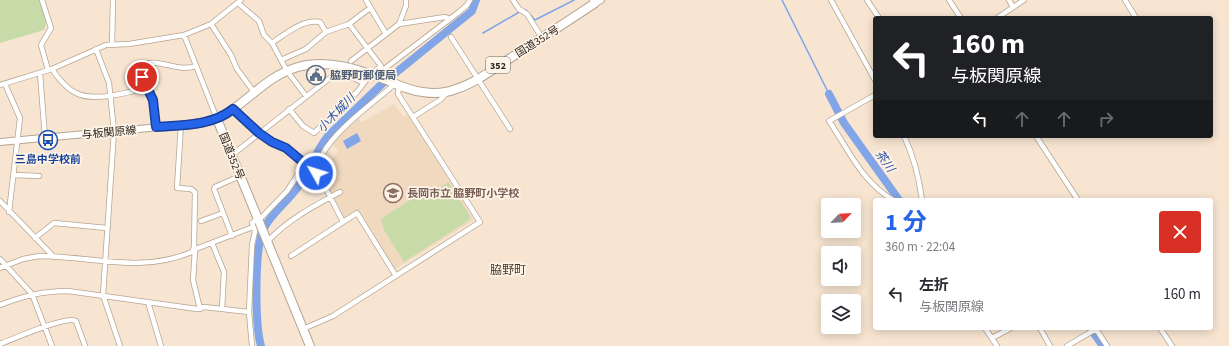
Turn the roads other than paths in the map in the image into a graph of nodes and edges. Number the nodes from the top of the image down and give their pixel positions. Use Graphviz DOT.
graph roads {
  1 [pos="42,0"];
  2 [pos="114,0"];
  3 [pos="366,0"];
  4 [pos="406,0"];
  5 [pos="470,0"];
  6 [pos="513,0"];
  7 [pos="831,0"];
  8 [pos="867,0"];
  9 [pos="949,0"];
  10 [pos="1008,0"];
  11 [pos="1024,0"];
  12 [pos="1124,0"];
  13 [pos="597,1"];
  14 [pos="240,2"];
  15 [pos="1013,7"];
  16 [pos="370,8"];
  17 [pos="878,16"];
  18 [pos="960,16"];
  19 [pos="1000,16"];
  20 [pos="1135,16"];
  21 [pos="449,19"];
  22 [pos="211,24"];
  23 [pos="349,24"];
  24 [pos="399,24"];
  25 [pos="326,32"];
  26 [pos="386,34"];
  27 [pos="184,35"];
  28 [pos="451,37"];
  29 [pos="542,38"];
  30 [pos="272,43"];
  31 [pos="112,44"];
  32 [pos="96,48"];
  33 [pos="367,48"];
  34 [pos="281,60"];
  35 [pos="351,61"];
  36 [pos="196,66"];
  37 [pos="50,69"];
  38 [pos="287,71"];
  39 [pos="40,73"];
  40 [pos="376,74"];
  41 [pos="873,76"];
  42 [pos="477,79"];
  43 [pos="395,84"];
  44 [pos="2,85"];
  45 [pos="147,87"];
  46 [pos="254,92"];
  47 [pos="448,92"];
  48 [pos="110,96"];
  49 [pos="306,96"];
  50 [pos="873,96"];
  51 [pos="233,109"];
  52 [pos="289,109"];
  53 [pos="413,117"];
  54 [pos="217,119"];
  55 [pos="182,125"];
  56 [pos="156,127"];
  57 [pos="510,129"];
  58 [pos="114,131"];
  59 [pos="259,133"];
  60 [pos="45,138"];
  61 [pos="905,138"];
  62 [pos="1037,138"];
  63 [pos="17,140"];
  64 [pos="0,142"];
  65 [pos="232,155"];
  66 [pos="303,163"];
  67 [pos="316,173"];
  68 [pos="14,175"];
  69 [pos="39,176"];
  70 [pos="240,176"];
  71 [pos="340,192"];
  72 [pos="330,198"];
  73 [pos="890,198"];
  74 [pos="922,198"];
  75 [pos="1077,198"];
  76 [pos="0,201"];
  77 [pos="10,212"];
  78 [pos="223,213"];
  79 [pos="201,221"];
  80 [pos="257,222"];
  81 [pos="343,222"];
  82 [pos="107,228"];
  83 [pos="232,236"];
  84 [pos="35,238"];
  85 [pos="266,240"];
  86 [pos="212,244"];
  87 [pos="196,249"];
  88 [pos="291,256"];
  89 [pos="54,257"];
  90 [pos="0,259"];
  91 [pos="105,261"];
  92 [pos="6,266"];
  93 [pos="0,268"];
  94 [pos="396,276"];
  95 [pos="32,294"];
  96 [pos="103,295"];
  97 [pos="148,302"];
  98 [pos="0,304"];
  99 [pos="200,309"];
  100 [pos="222,309"];
  101 [pos="249,312"];
  102 [pos="45,327"];
  103 [pos="303,329"];
  104 [pos="986,330"];
  105 [pos="1007,330"];
  106 [pos="1041,330"];
  107 [pos="1094,330"];
  108 [pos="1097,330"];
  109 [pos="1161,330"];
  110 [pos="992,338"];
  111 [pos="0,344"];
  112 [pos="52,346"];
  113 [pos="85,346"];
  114 [pos="120,346"];
  115 [pos="161,346"];
  116 [pos="252,346"];
  117 [pos="310,346"];
  118 [pos="997,346"];
  119 [pos="1050,346"];
  120 [pos="1067,346"];
  121 [pos="1107,346"];
  122 [pos="1172,346"];
  1 -- 37 [label="street"];
  2 -- 31 [label="street"];
  3 -- 16 [label="street"];
  4 -- 24 [label="street"];
  5 -- 21 [label="street"];
  6 -- 29 [label="street"];
  7 -- 41 [label="street"];
  8 -- 17 [label="street"];
  9 -- 18 [label="street"];
  10 -- 15 [label="street"];
  11 -- 15 [label="street"];
  12 -- 20 [label="street"];
  13 -- 29 [label="highway, 国道352号 / 352"];
  14 -- 22 [label="street"];
  14 -- 30 [label="street"];
  15 -- 19 [label="street"];
  16 -- 23 [label="street"];
  16 -- 26 [label="street"];
  21 -- 24 [label="street"];
  21 -- 40 [label="street"];
  22 -- 27 [label="street"];
  22 -- 46 [label="street"];
  23 -- 25 [label="street"];
  23 -- 33 [label="street"];
  24 -- 26 [label="street"];
  25 -- 30 [label="street"];
  25 -- 34 [label="street"];
  26 -- 33 [label="street"];
  27 -- 31 [label="street"];
  27 -- 36 [label="street"];
  28 -- 42 [label="street"];
  29 -- 42 [label="highway, 国道352号 / 352"];
  30 -- 34 [label="street"];
  31 -- 32 [label="street"];
  32 -- 37 [label="street"];
  32 -- 48 [label="street"];
  33 -- 35 [label="street"];
  33 -- 40 [label="street"];
  34 -- 38 [label="street"];
  36 -- 45 [label="street"];
  36 -- 54 [label="street"];
  37 -- 39 [label="street"];
  37 -- 48 [label="street"];
  38 -- 40 [label="highway, 国道352号 / 352"];
  38 -- 46 [label="highway, 国道352号 / 352"];
  38 -- 49 [label="street"];
  39 -- 44 [label="street"];
  39 -- 60 [label="street"];
  40 -- 43 [label="highway, 国道352号 / 352"];
  42 -- 47 [label="highway, 国道352号 / 352"];
  42 -- 57 [label="street"];
  43 -- 47 [label="highway, 国道352号 / 352"];
  43 -- 53 [label="street"];
  43 -- 67 [label="street"];
  44 -- 63 [label="street"];
  45 -- 48 [label="street"];
  45 -- 56 [label="street"];
  46 -- 51 [label="highway, 国道352号 / 352"];
  47 -- 53 [label="street"];
  48 -- 58 [label="street"];
  49 -- 52 [label="street"];
  49 -- 52 [label="street"];
  50 -- 73 [label="street"];
  51 -- 54 [label="highway, 国道352号 / 352"];
  51 -- 59 [label="street"];
  52 -- 59 [label="street"];
  53 -- 94 [label="street"];
  54 -- 55 [label="main road, 与板関原線"];
  54 -- 65 [label="highway, 国道352号"];
  55 -- 56 [label="main road, 与板関原線"];
  55 -- 87 [label="street"];
  56 -- 58 [label="main road, 与板関原線"];
  58 -- 60 [label="main road, 与板関原線"];
  58 -- 82 [label="street"];
  59 -- 65 [label="street"];
  59 -- 66 [label="street"];
  60 -- 63 [label="main road, 与板関原線"];
  61 -- 74 [label="street"];
  62 -- 75 [label="street"];
  63 -- 64 [label="main road, 与板関原線"];
  63 -- 68 [label="street"];
  65 -- 70 [label="highway, 国道352号"];
  66 -- 67 [label="street"];
  66 -- 80 [label="street"];
  67 -- 72 [label="street"];
  68 -- 69 [label="street"];
  68 -- 77 [label="street"];
  70 -- 78 [label="street"];
  70 -- 80 [label="highway, 国道352号"];
  71 -- 72 [label="street"];
  72 -- 81 [label="street"];
  72 -- 85 [label="street"];
  76 -- 77 [label="street"];
  77 -- 84 [label="street"];
  78 -- 79 [label="street"];
  78 -- 83 [label="street"];
  80 -- 83 [label="street"];
  80 -- 85 [label="highway, 国道352号"];
  80 -- 101 [label="street"];
  81 -- 88 [label="street"];
  81 -- 94 [label="street"];
  82 -- 84 [label="street"];
  82 -- 91 [label="street"];
  83 -- 86 [label="street"];
  84 -- 89 [label="street"];
  85 -- 103 [label="highway, 国道352号"];
  86 -- 87 [label="street"];
  86 -- 100 [label="street"];
  87 -- 91 [label="street"];
  87 -- 99 [label="street"];
  89 -- 91 [label="street"];
  89 -- 92 [label="street"];
  90 -- 92 [label="street"];
  91 -- 96 [label="street"];
  92 -- 93 [label="street"];
  92 -- 95 [label="street"];
  94 -- 103 [label="street"];
  95 -- 96 [label="street"];
  95 -- 98 [label="street"];
  95 -- 102 [label="street"];
  96 -- 97 [label="street"];
  96 -- 114 [label="street"];
  97 -- 99 [label="street"];
  97 -- 115 [label="street"];
  99 -- 100 [label="street"];
  100 -- 101 [label="street"];
  101 -- 116 [label="street"];
  102 -- 111 [label="street"];
  102 -- 112 [label="street"];
  102 -- 113 [label="street"];
  103 -- 117 [label="highway, 国道352号"];
  104 -- 110 [label="street"];
  105 -- 110 [label="street"];
  106 -- 119 [label="street"];
  107 -- 120 [label="street"];
  108 -- 121 [label="street"];
  109 -- 122 [label="street"];
  110 -- 118 [label="street"];
}
